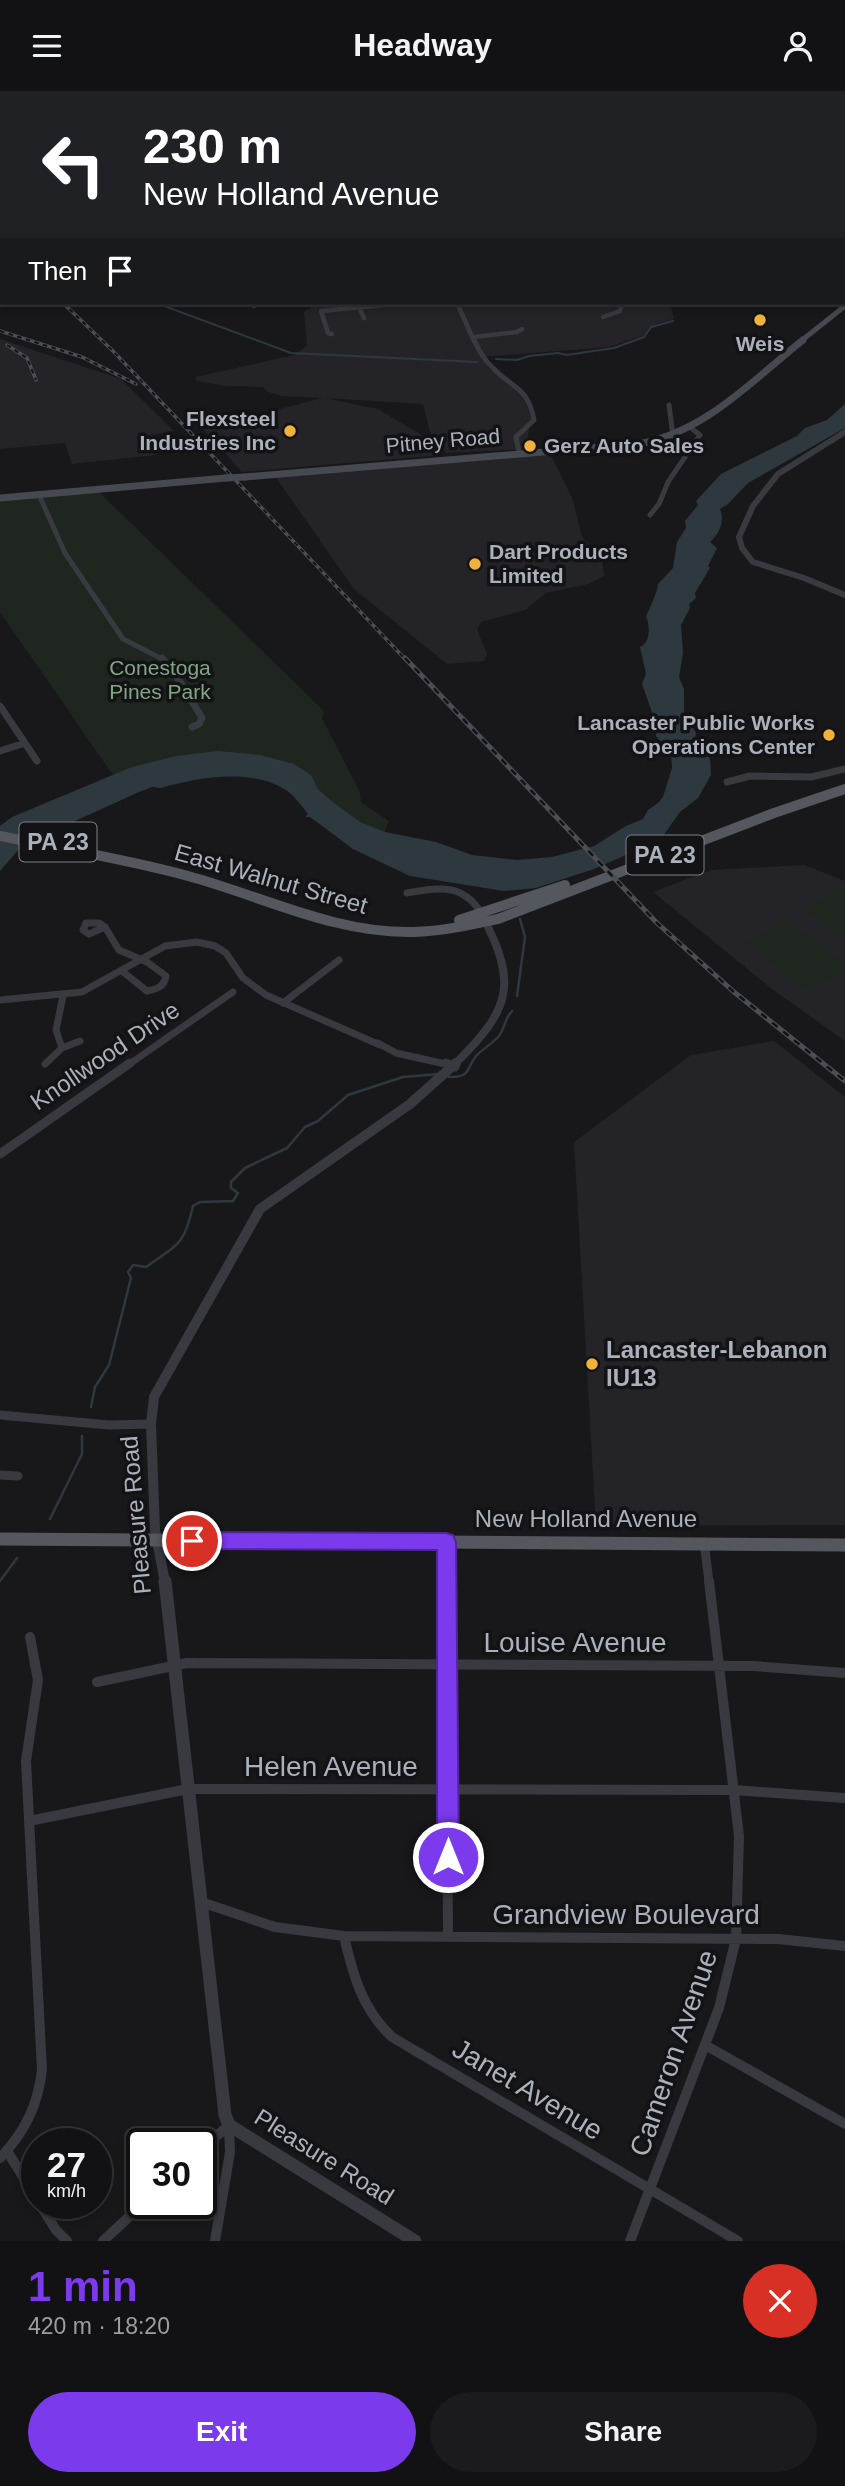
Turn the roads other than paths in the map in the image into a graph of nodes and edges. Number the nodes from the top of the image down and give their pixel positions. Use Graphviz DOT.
graph roads {
  1 [pos="382,305"];
  2 [pos="458,305"];
  3 [pos="622,305"];
  4 [pos="844,305"];
  5 [pos="359,307"];
  6 [pos="603,317"];
  7 [pos="364,318"];
  8 [pos="522,329"];
  9 [pos="332,334"];
  10 [pos="473,337"];
  11 [pos="669,405"];
  12 [pos="691,428"];
  13 [pos="845,432"];
  14 [pos="673,436"];
  15 [pos="519,452"];
  16 [pos="39,495"];
  17 [pos="0,498"];
  18 [pos="650,515"];
  19 [pos="845,595"];
  20 [pos="0,706"];
  21 [pos="192,727"];
  22 [pos="25,743"];
  23 [pos="0,751"];
  24 [pos="37,761"];
  25 [pos="845,769"];
  26 [pos="727,782"];
  27 [pos="845,784"];
  28 [pos="845,789"];
  29 [pos="0,830"];
  30 [pos="0,836"];
  31 [pos="113,856"];
  32 [pos="407,893"];
  33 [pos="484,918"];
  34 [pos="106,927"];
  35 [pos="141,959"];
  36 [pos="339,960"];
  37 [pos="122,971"];
  38 [pos="233,992"];
  39 [pos="63,996"];
  40 [pos="0,999"];
  41 [pos="283,1003"];
  42 [pos="80,1041"];
  43 [pos="62,1048"];
  44 [pos="45,1064"];
  45 [pos="455,1067"];
  46 [pos="0,1154"];
  47 [pos="0,1415"];
  48 [pos="151,1424"];
  49 [pos="0,1475"];
  50 [pos="18,1476"];
  51 [pos="0,1539"];
  52 [pos="158,1541"];
  53 [pos="446,1542"];
  54 [pos="705,1542"];
  55 [pos="845,1545"];
  56 [pos="30,1637"];
  57 [pos="447,1664"];
  58 [pos="174,1665"];
  59 [pos="719,1665"];
  60 [pos="845,1673"];
  61 [pos="97,1682"];
  62 [pos="188,1789"];
  63 [pos="448,1789"];
  64 [pos="734,1790"];
  65 [pos="845,1798"];
  66 [pos="29,1821"];
  67 [pos="201,1902"];
  68 [pos="344,1936"];
  69 [pos="448,1937"];
  70 [pos="736,1939"];
  71 [pos="845,1946"];
  72 [pos="705,2045"];
  73 [pos="845,2124"];
  74 [pos="229,2125"];
  75 [pos="217,2136"];
  76 [pos="4,2154"];
  77 [pos="21,2178"];
  78 [pos="650,2189"];
  79 [pos="49,2219"];
  80 [pos="127,2219"];
  81 [pos="67,2241"];
  82 [pos="103,2241"];
  83 [pos="215,2241"];
  84 [pos="415,2241"];
  85 [pos="630,2241"];
  86 [pos="738,2241"];
  1 -- 5 [label="street"];
  2 -- 10 [label="street"];
  3 -- 6 [label="street"];
  4 -- 12 [label="main road, Pitney Road"];
  5 -- 7 [label="street"];
  5 -- 9 [label="street"];
  8 -- 10 [label="street"];
  10 -- 15 [label="street"];
  11 -- 14 [label="street"];
  12 -- 14 [label="main road, Pitney Road"];
  12 -- 18 [label="street"];
  13 -- 19 [label="street"];
  14 -- 15 [label="main road, Pitney Road"];
  15 -- 16 [label="main road, Pitney Road, bridge"];
  16 -- 17 [label="main road, Pitney Road"];
  16 -- 21 [label="street"];
  20 -- 22 [label="street"];
  22 -- 23 [label="street"];
  22 -- 24 [label="street"];
  25 -- 26 [label="street"];
  27 -- 33 [label="main road, East Walnut Street / PA 23"];
  28 -- 33 [label="main road, East Walnut Street / PA 23"];
  29 -- 31 [label="main road, East Walnut Street / PA 23"];
  30 -- 31 [label="main road, East Walnut Street / PA 23"];
  31 -- 33 [label="main road, East Walnut Street / PA 23"];
  32 -- 33 [label="street, Pleasure Road"];
  33 -- 45 [label="street, Pleasure Road"];
  34 -- 35 [label="street"];
  35 -- 37 [label="street"];
  35 -- 37 [label="street"];
  35 -- 41 [label="street"];
  36 -- 41 [label="street"];
  37 -- 39 [label="street"];
  38 -- 46 [label="street, Knollwood Drive"];
  39 -- 40 [label="street"];
  39 -- 43 [label="street"];
  41 -- 45 [label="street"];
  42 -- 43 [label="street"];
  43 -- 44 [label="street"];
  45 -- 48 [label="street, Pleasure Road"];
  47 -- 48 [label="street"];
  48 -- 52 [label="street, Pleasure Road"];
  49 -- 50 [label="street"];
  51 -- 52 [label="main road"];
  52 -- 53 [label="main road, New Holland Avenue"];
  52 -- 58 [label="street, Pleasure Road"];
  53 -- 54 [label="main road, New Holland Avenue"];
  53 -- 57 [label="street"];
  54 -- 55 [label="main road, New Holland Avenue"];
  54 -- 59 [label="street, Cameron Avenue"];
  56 -- 66 [label="street"];
  57 -- 58 [label="street, Louise Avenue"];
  57 -- 59 [label="street, Louise Avenue"];
  57 -- 63 [label="street"];
  58 -- 61 [label="street, Louise Avenue"];
  58 -- 62 [label="street, Pleasure Road"];
  59 -- 60 [label="street, Louise Avenue"];
  59 -- 64 [label="street, Cameron Avenue"];
  62 -- 63 [label="street, Helen Avenue"];
  62 -- 66 [label="street, Helen Avenue"];
  62 -- 67 [label="street, Pleasure Road"];
  63 -- 64 [label="street, Helen Avenue"];
  63 -- 69 [label="street"];
  64 -- 65 [label="street, Helen Avenue"];
  64 -- 70 [label="street, Cameron Avenue"];
  66 -- 76 [label="street"];
  67 -- 68 [label="street, Grandview Boulevard"];
  67 -- 74 [label="street, Pleasure Road"];
  68 -- 69 [label="street, Grandview Boulevard"];
  68 -- 78 [label="street, Janet Avenue"];
  69 -- 70 [label="street, Grandview Boulevard"];
  70 -- 71 [label="street, Grandview Boulevard"];
  70 -- 72 [label="street, Cameron Avenue"];
  72 -- 73 [label="street"];
  72 -- 78 [label="street, Cameron Avenue"];
  74 -- 75 [label="street"];
  74 -- 83 [label="street"];
  74 -- 84 [label="street, Pleasure Road"];
  76 -- 77 [label="street"];
  78 -- 85 [label="street, Cameron Avenue"];
  78 -- 86 [label="street, Janet Avenue"];
  79 -- 81 [label="street"];
  80 -- 82 [label="street"];
}
